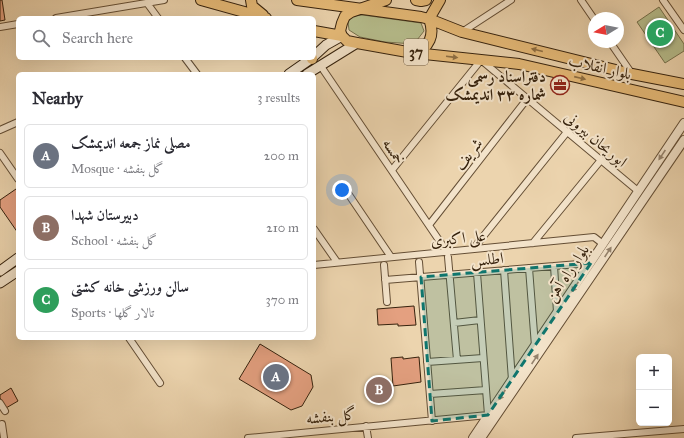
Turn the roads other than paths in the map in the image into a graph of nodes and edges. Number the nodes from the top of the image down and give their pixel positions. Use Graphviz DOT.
graph roads {
  1 [pos="164,0"];
  2 [pos="201,0"];
  3 [pos="251,0"];
  4 [pos="297,0"];
  5 [pos="386,0"];
  6 [pos="416,0"];
  7 [pos="426,0"];
  8 [pos="440,0"];
  9 [pos="511,0"];
  10 [pos="581,0"];
  11 [pos="663,0"];
  12 [pos="147,3"];
  13 [pos="227,3"];
  14 [pos="358,9"];
  15 [pos="589,12"];
  16 [pos="68,16"];
  17 [pos="157,16"];
  18 [pos="261,16"];
  19 [pos="263,16"];
  20 [pos="429,19"];
  21 [pos="16,24"];
  22 [pos="0,27"];
  23 [pos="684,30"];
  24 [pos="316,31"];
  25 [pos="462,32"];
  26 [pos="342,36"];
  27 [pos="357,43"];
  28 [pos="614,48"];
  29 [pos="413,53"];
  30 [pos="316,54"];
  31 [pos="187,60"];
  32 [pos="309,60"];
  33 [pos="481,60"];
  34 [pos="320,66"];
  35 [pos="196,72"];
  36 [pos="292,72"];
  37 [pos="311,72"];
  38 [pos="632,74"];
  39 [pos="684,84"];
  40 [pos="527,98"];
  41 [pos="684,102"];
  42 [pos="16,123"];
  43 [pos="684,123"];
  44 [pos="0,130"];
  45 [pos="568,132"];
  46 [pos="684,140"];
  47 [pos="0,153"];
  48 [pos="601,160"];
  49 [pos="392,170"];
  50 [pos="16,176"];
  51 [pos="345,188"];
  52 [pos="638,192"];
  53 [pos="429,225"];
  54 [pos="316,232"];
  55 [pos="533,243"];
  56 [pos="603,244"];
  57 [pos="473,249"];
  58 [pos="448,254"];
  59 [pos="391,257"];
  60 [pos="16,259"];
  61 [pos="337,262"];
  62 [pos="419,262"];
  63 [pos="591,263"];
  64 [pos="316,265"];
  65 [pos="384,266"];
  66 [pos="554,266"];
  67 [pos="529,268"];
  68 [pos="504,270"];
  69 [pos="0,271"];
  70 [pos="16,272"];
  71 [pos="476,272"];
  72 [pos="450,275"];
  73 [pos="420,277"];
  74 [pos="385,280"];
  75 [pos="0,283"];
  76 [pos="387,302"];
  77 [pos="557,313"];
  78 [pos="480,320"];
  79 [pos="454,323"];
  80 [pos="130,340"];
  81 [pos="535,346"];
  82 [pos="484,358"];
  83 [pos="457,360"];
  84 [pos="428,362"];
  85 [pos="512,380"];
  86 [pos="160,383"];
  87 [pos="486,390"];
  88 [pos="430,394"];
  89 [pos="0,403"];
  90 [pos="5,411"];
  91 [pos="488,415"];
  92 [pos="432,420"];
  93 [pos="2,424"];
  94 [pos="366,426"];
  95 [pos="684,429"];
  96 [pos="304,435"];
  97 [pos="4,438"];
  98 [pos="248,438"];
  99 [pos="368,438"];
  100 [pos="473,438"];
  101 [pos="481,438"];
  102 [pos="576,438"];
  1 -- 12 [label="street"];
  2 -- 13 [label="main road"];
  3 -- 19 [label="main road"];
  4 -- 14 [label="main road, 37"];
  5 -- 14 [label="main road"];
  6 -- 7 [label="main road"];
  8 -- 20 [label="main road"];
  9 -- 25 [label="street"];
  10 -- 15 [label="street"];
  11 -- 23 [label="street"];
  12 -- 16 [label="street"];
  12 -- 17 [label="street"];
  13 -- 18 [label="main road"];
  14 -- 20 [label="main road, 37"];
  14 -- 26 [label="main road"];
  20 -- 25 [label="main road, بلوار انقلاب / 37"];
  20 -- 29 [label="main road, 37"];
  21 -- 22 [label="street"];
  24 -- 26 [label="main road, 37"];
  38 -- 25 [label="main road, بلوار انقلاب / 37, one-way"];
  26 -- 27 [label="main road, 37"];
  26 -- 30 [label="main road"];
  27 -- 29 [label="main road, 37"];
  27 -- 34 [label="main road"];
  28 -- 38 [label="street"];
  29 -- 33 [label="main road, بلوار انقلاب / 37, one-way"];
  31 -- 35 [label="street"];
  32 -- 36 [label="main road"];
  33 -- 40 [label="street, ابوریحان بیرونی"];
  33 -- 41 [label="main road, بلوار انقلاب / 37, one-way"];
  33 -- 49 [label="street"];
  34 -- 37 [label="main road"];
  34 -- 49 [label="street, خمسه"];
  38 -- 39 [label="main road, بلوار انقلاب / 37"];
  40 -- 45 [label="street, ابوریحان بیرونی"];
  40 -- 53 [label="street, شریف"];
  42 -- 44 [label="street"];
  43 -- 52 [label="street, بلوار راه آهن, one-way"];
  45 -- 48 [label="street, ابوریحان بیرونی"];
  45 -- 57 [label="street"];
  101 -- 46 [label="street, بلوار راه آهن, one-way"];
  47 -- 50 [label="street"];
  48 -- 52 [label="street, ابوریحان بیرونی"];
  48 -- 55 [label="street"];
  49 -- 53 [label="street, خمسه"];
  51 -- 59 [label="street"];
  52 -- 56 [label="street, بلوار راه آهن"];
  53 -- 58 [label="street, خمسه"];
  54 -- 61 [label="street"];
  55 -- 56 [label="street, علی اکبری"];
  55 -- 57 [label="street, علی اکبری"];
  56 -- 63 [label="street, بلوار راه آهن"];
  57 -- 58 [label="street, علی اکبری"];
  58 -- 59 [label="street, علی اکبری"];
  58 -- 72 [label="street"];
  59 -- 61 [label="street, علی اکبری"];
  60 -- 69 [label="main road"];
  61 -- 64 [label="street, علی اکبری"];
  62 -- 73 [label="street"];
  63 -- 66 [label="street, اطلس"];
  63 -- 77 [label="street, بلوار راه آهن, one-way"];
  65 -- 74 [label="street"];
  66 -- 67 [label="street, اطلس"];
  66 -- 77 [label="street"];
  67 -- 68 [label="street, اطلس"];
  67 -- 81 [label="street"];
  68 -- 71 [label="street, اطلس"];
  68 -- 85 [label="street"];
  70 -- 75 [label="main road"];
  71 -- 72 [label="street, اطلس"];
  71 -- 78 [label="street"];
  72 -- 73 [label="street, اطلس"];
  72 -- 79 [label="street"];
  73 -- 74 [label="street, اطلس"];
  73 -- 84 [label="street"];
  74 -- 76 [label="street"];
  77 -- 81 [label="street, بلوار راه آهن"];
  78 -- 79 [label="street"];
  78 -- 82 [label="street"];
  79 -- 83 [label="street"];
  80 -- 86 [label="street"];
  81 -- 85 [label="street, بلوار راه آهن"];
  82 -- 83 [label="street"];
  82 -- 87 [label="street"];
  83 -- 84 [label="street"];
  84 -- 88 [label="street"];
  85 -- 91 [label="street, بلوار راه آهن, one-way"];
  87 -- 88 [label="street"];
  87 -- 91 [label="street"];
  88 -- 92 [label="street"];
  89 -- 90 [label="street"];
  91 -- 92 [label="street, گل بنفشه"];
  91 -- 100 [label="street, بلوار راه آهن"];
  92 -- 94 [label="street, گل بنفشه"];
  93 -- 97 [label="street"];
  94 -- 96 [label="street, گل بنفشه"];
  94 -- 99 [label="street"];
  95 -- 102 [label="street"];
  96 -- 98 [label="street, گل بنفشه"];
}
